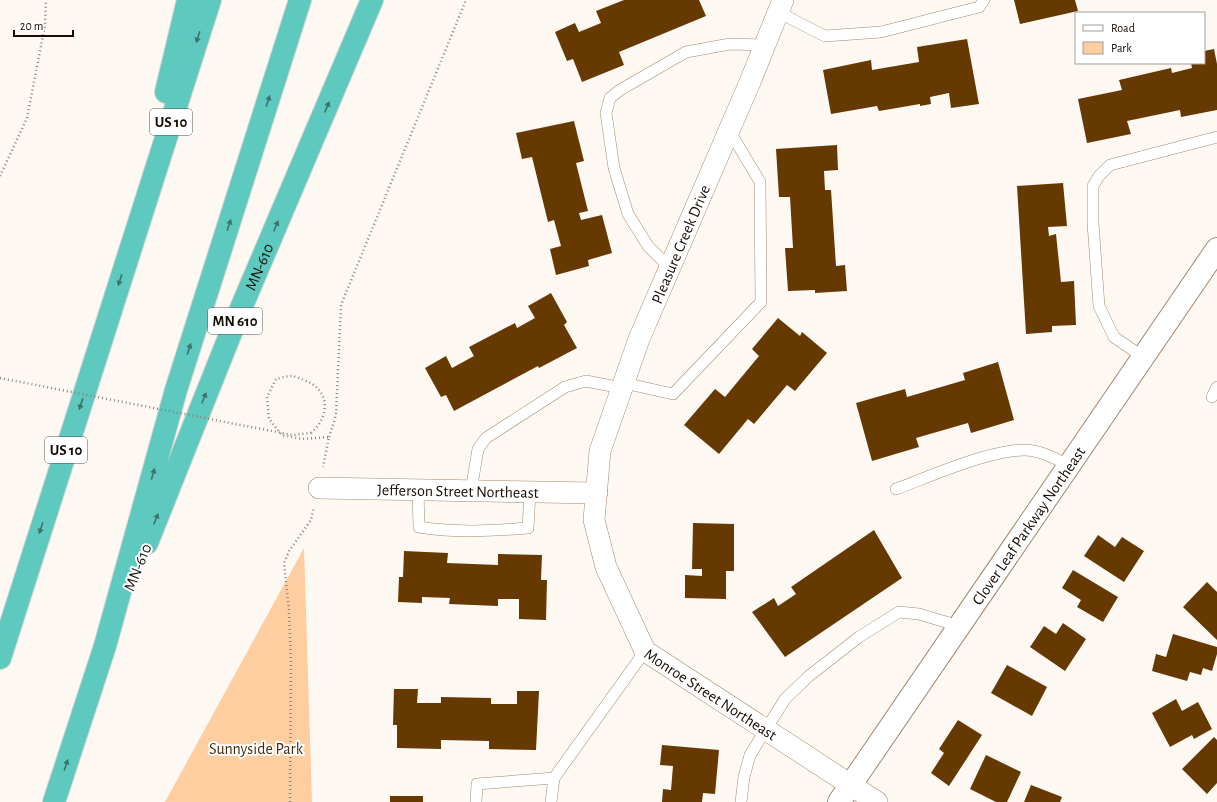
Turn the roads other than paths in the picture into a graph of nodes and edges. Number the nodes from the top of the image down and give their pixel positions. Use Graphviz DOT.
graph roads {
  1 [pos="188,0"];
  2 [pos="210,0"];
  3 [pos="300,0"];
  4 [pos="372,0"];
  5 [pos="984,0"];
  6 [pos="780,6"];
  7 [pos="765,44"];
  8 [pos="729,130"];
  9 [pos="1217,137"];
  10 [pos="132,243"];
  11 [pos="1217,249"];
  12 [pos="669,268"];
  13 [pos="1143,357"];
  14 [pos="623,385"];
  15 [pos="1068,465"];
  16 [pos="319,488"];
  17 [pos="896,489"];
  18 [pos="418,490"];
  19 [pos="471,491"];
  20 [pos="530,492"];
  21 [pos="596,493"];
  22 [pos="959,626"];
  23 [pos="105,646"];
  24 [pos="645,651"];
  25 [pos="0,658"];
  26 [pos="767,729"];
  27 [pos="554,778"];
  28 [pos="852,784"];
  29 [pos="54,802"];
  30 [pos="476,802"];
  31 [pos="551,802"];
  32 [pos="741,802"];
  33 [pos="839,802"];
  34 [pos="877,802"];
  1 -- 10 [label="highway"];
  2 -- 10 [label="highway, US 10, one-way"];
  23 -- 3 [label="highway, one-way"];
  23 -- 4 [label="highway, MN-610 / MN 610, one-way"];
  5 -- 6 [label="lane"];
  6 -- 7 [label="street, Pleasure Creek Drive"];
  7 -- 8 [label="street, Pleasure Creek Drive"];
  7 -- 12 [label="lane"];
  8 -- 12 [label="street, Pleasure Creek Drive"];
  8 -- 14 [label="lane"];
  9 -- 13 [label="lane"];
  10 -- 25 [label="highway, US 10, one-way"];
  11 -- 13 [label="street, Clover Leaf Parkway Northeast"];
  12 -- 14 [label="street, Pleasure Creek Drive"];
  13 -- 15 [label="street, Clover Leaf Parkway Northeast"];
  14 -- 19 [label="lane"];
  14 -- 21 [label="street, Pleasure Creek Drive"];
  15 -- 17 [label="lane"];
  15 -- 22 [label="street, Clover Leaf Parkway Northeast"];
  16 -- 18 [label="street, Jefferson Street Northeast"];
  18 -- 19 [label="street, Jefferson Street Northeast"];
  18 -- 20 [label="lane"];
  19 -- 20 [label="street, Jefferson Street Northeast"];
  20 -- 21 [label="street, Jefferson Street Northeast"];
  21 -- 24 [label="street, Monroe Street Northeast"];
  22 -- 26 [label="lane"];
  22 -- 28 [label="street, Clover Leaf Parkway Northeast"];
  29 -- 23 [label="highway, one-way"];
  24 -- 26 [label="street, Monroe Street Northeast"];
  24 -- 27 [label="lane"];
  26 -- 28 [label="street, Monroe Street Northeast"];
  26 -- 32 [label="lane"];
  27 -- 30 [label="lane"];
  27 -- 31 [label="lane"];
  28 -- 33 [label="street, Clover Leaf Parkway Northeast"];
  28 -- 34 [label="street, Monroe Street Northeast"];
}
